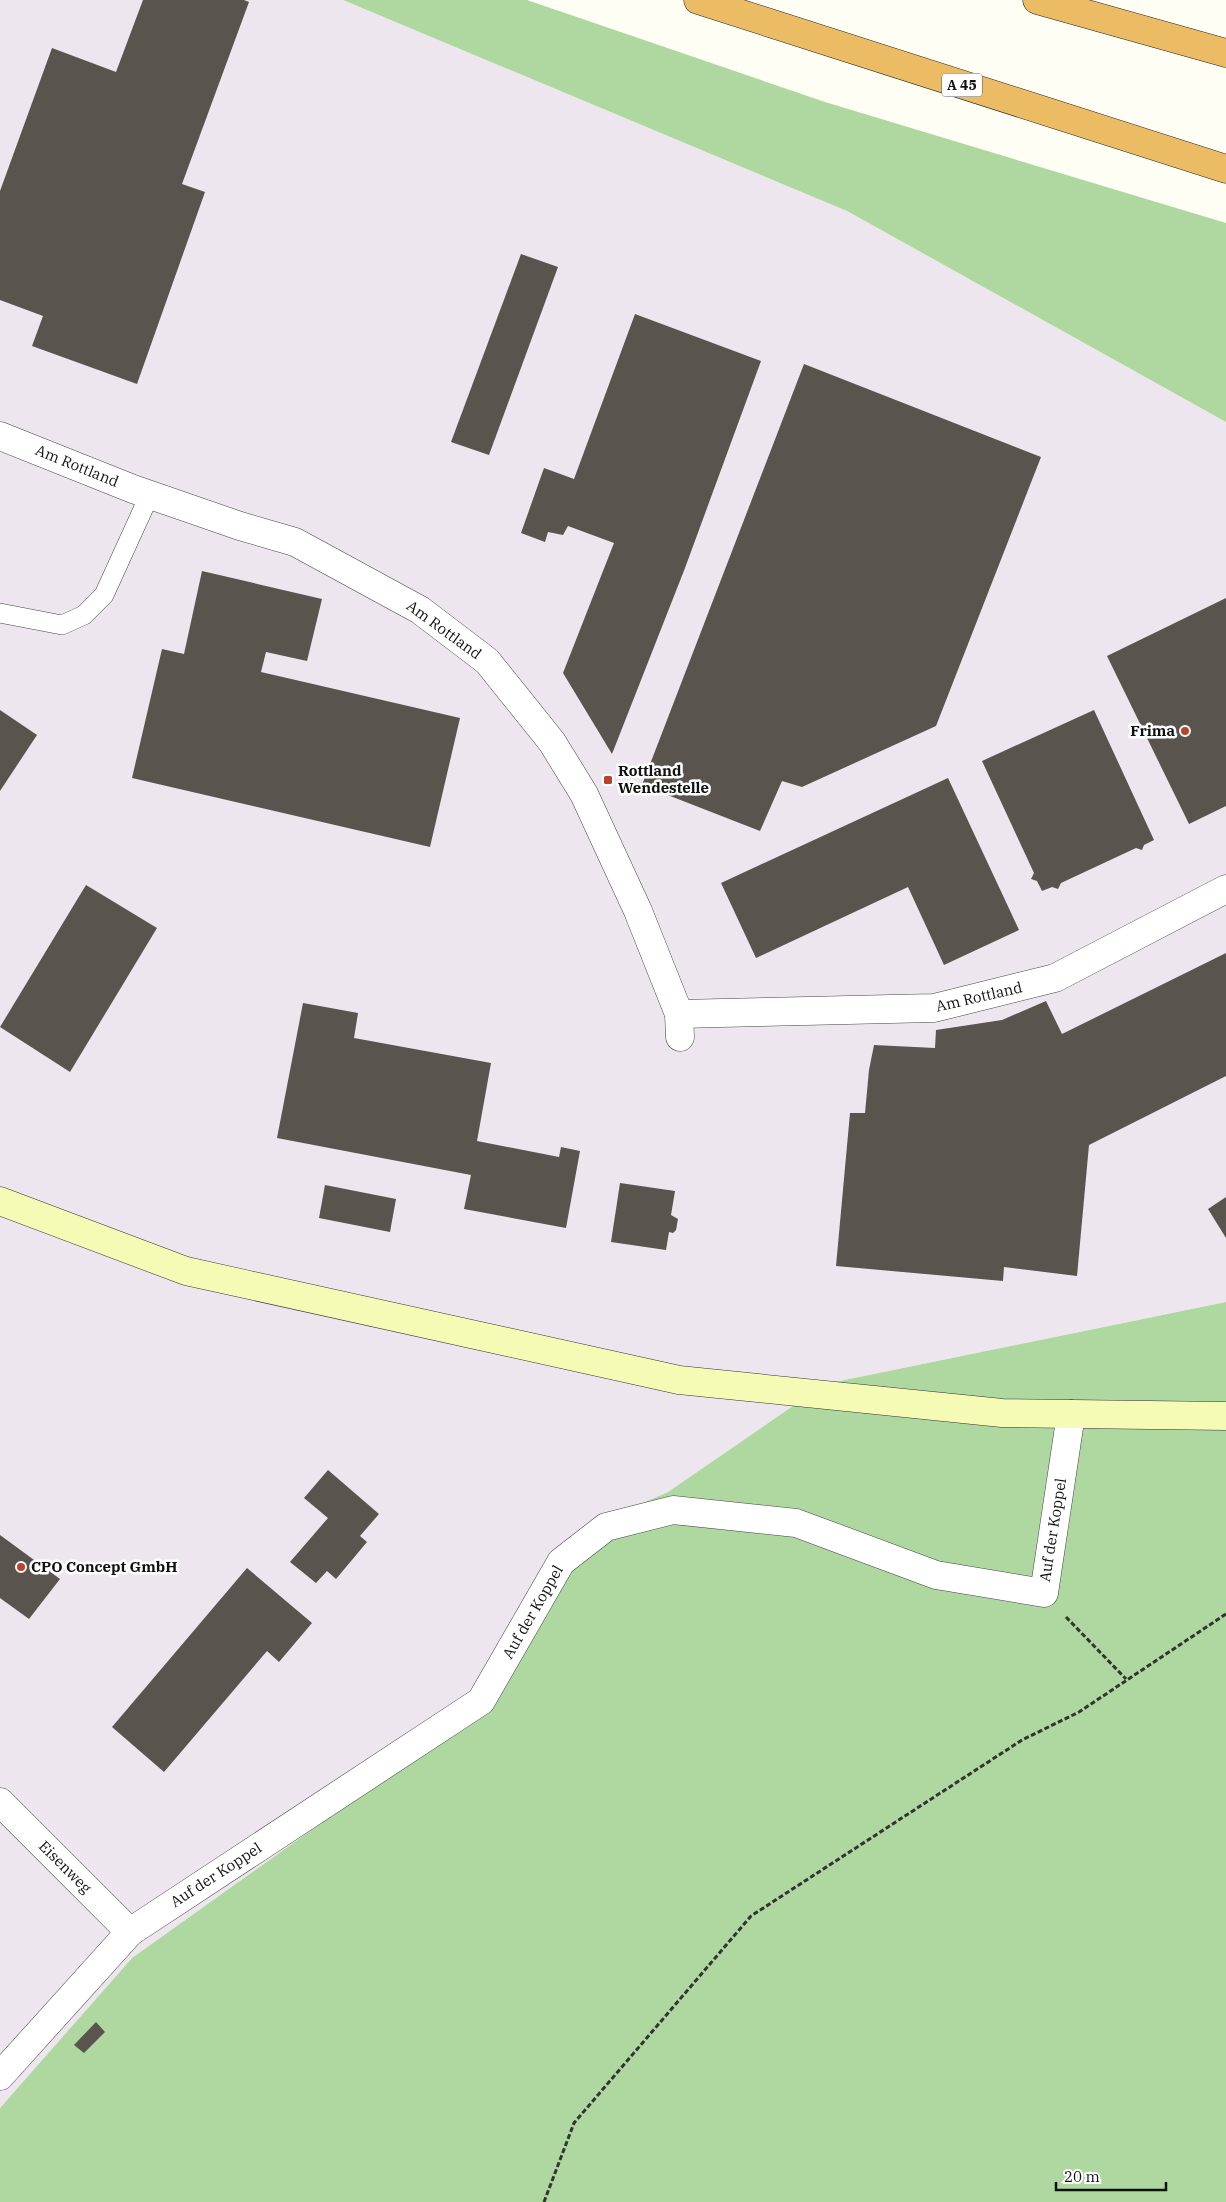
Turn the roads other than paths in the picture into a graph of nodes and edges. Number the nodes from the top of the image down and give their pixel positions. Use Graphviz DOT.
graph roads {
  1 [pos="698,0"];
  2 [pos="1037,0"];
  3 [pos="1226,53"];
  4 [pos="1226,169"];
  5 [pos="0,436"];
  6 [pos="150,494"];
  7 [pos="0,613"];
  8 [pos="1226,889"];
  9 [pos="0,1200"];
  10 [pos="1071,1414"];
  11 [pos="1226,1416"];
  12 [pos="0,1802"];
  13 [pos="130,1932"];
  14 [pos="0,2076"];
  1 -- 4 [label="highway, A 45"];
  2 -- 3 [label="highway"];
  5 -- 6 [label="street, Am Rottland"];
  6 -- 7 [label="lane"];
  6 -- 8 [label="street, Am Rottland"];
  9 -- 10 [label="main road"];
  10 -- 11 [label="main road"];
  10 -- 13 [label="street, Auf der Koppel"];
  12 -- 13 [label="street, Eisenweg"];
  13 -- 14 [label="street, Auf der Koppel"];
}
